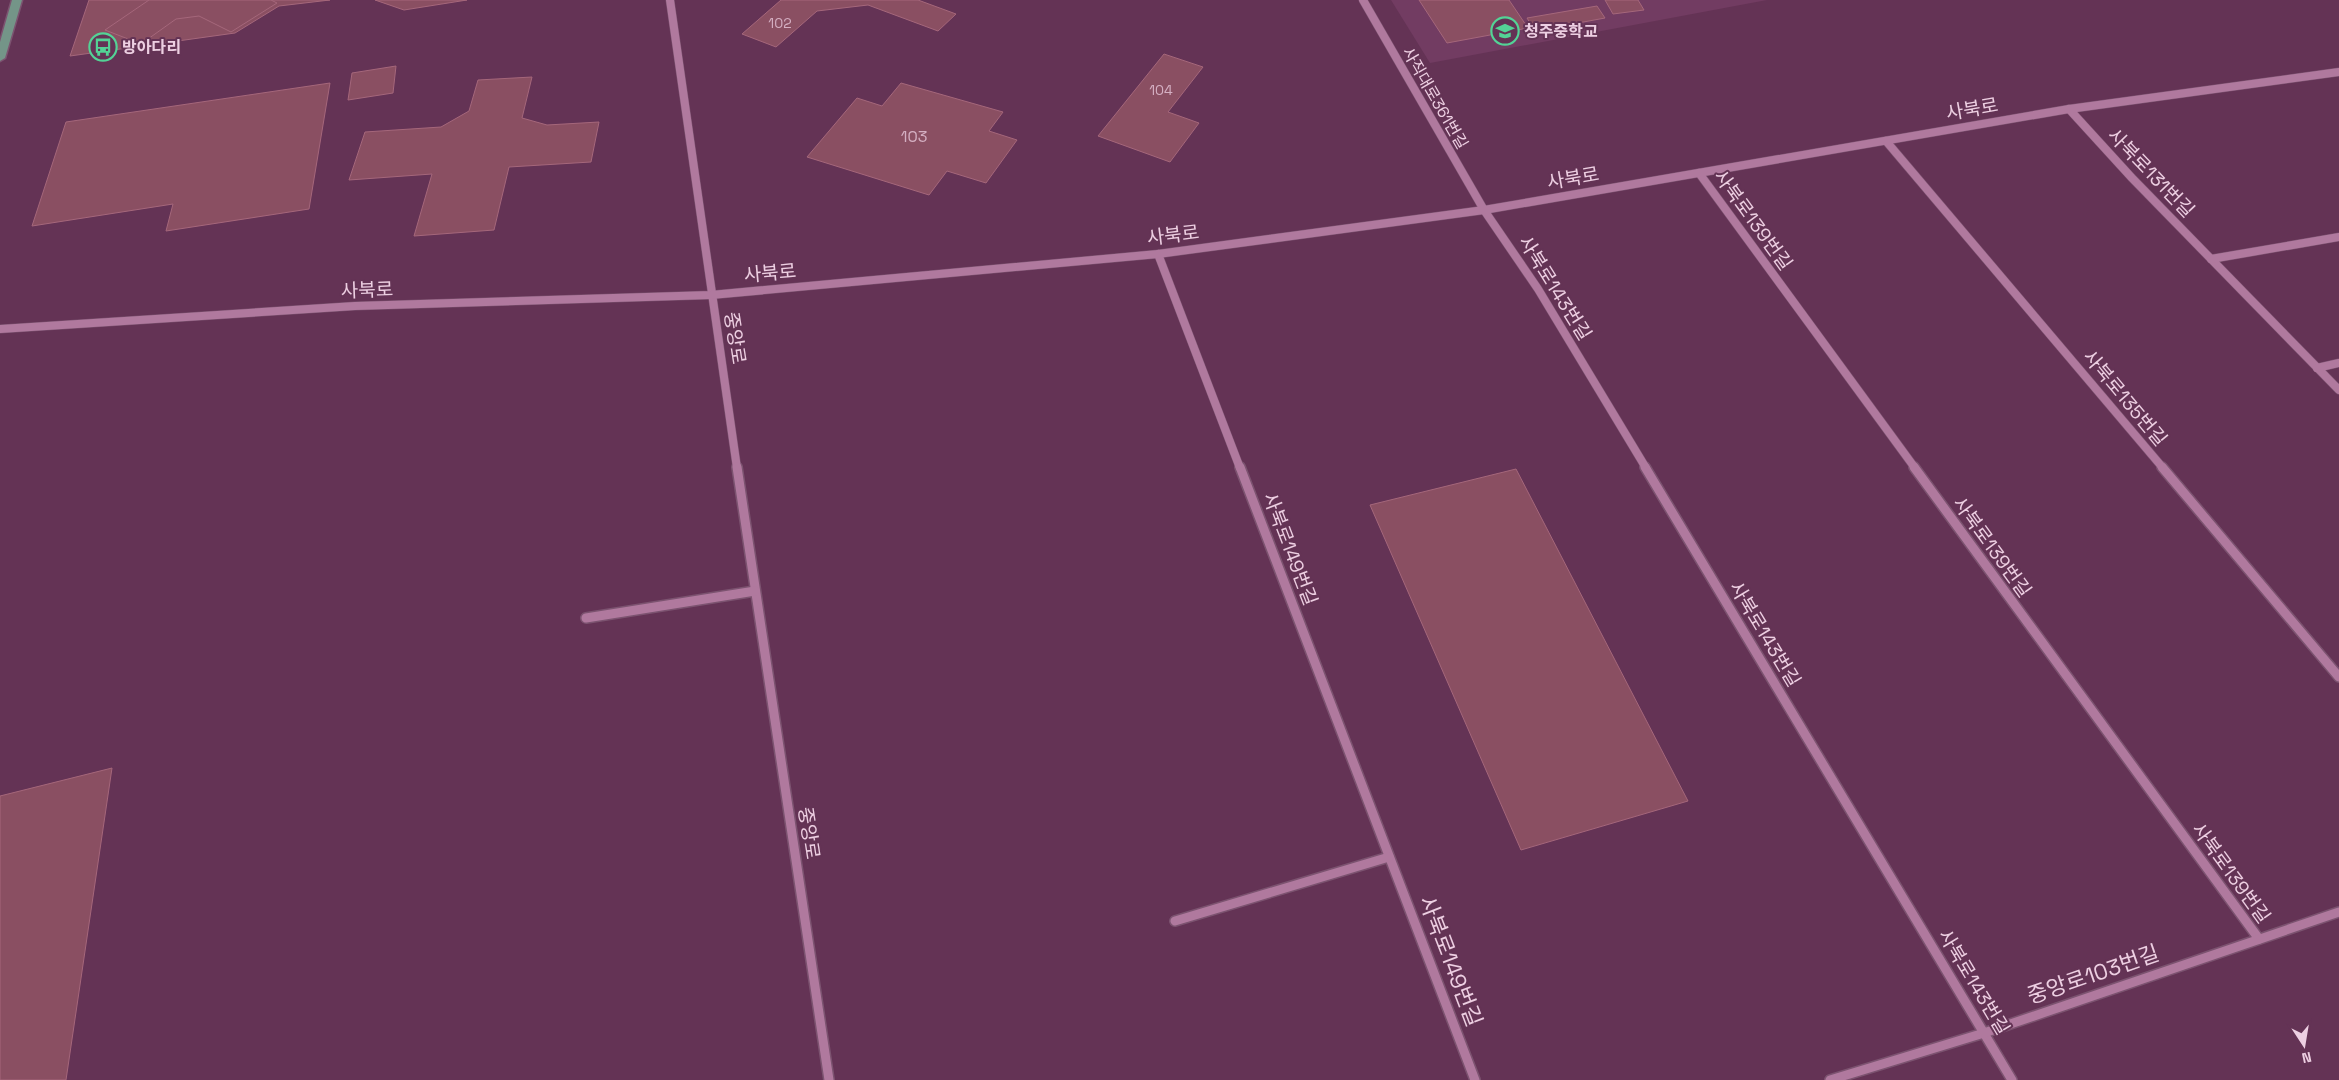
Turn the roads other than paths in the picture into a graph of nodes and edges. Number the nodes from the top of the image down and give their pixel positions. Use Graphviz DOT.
graph roads {
  1 [pos="17,0"];
  2 [pos="670,0"];
  3 [pos="1363,0"];
  4 [pos="0,58"];
  5 [pos="2339,72"];
  6 [pos="2069,109"];
  7 [pos="1886,141"];
  8 [pos="1699,173"];
  9 [pos="1484,210"];
  10 [pos="2339,237"];
  11 [pos="1158,254"];
  12 [pos="2211,259"];
  13 [pos="711,295"];
  14 [pos="0,329"];
  15 [pos="2339,363"];
  16 [pos="2317,368"];
  17 [pos="2339,390"];
  18 [pos="755,591"];
  19 [pos="586,618"];
  20 [pos="2339,677"];
  21 [pos="1389,857"];
  22 [pos="2339,912"];
  23 [pos="1175,921"];
  24 [pos="2259,939"];
  25 [pos="1984,1033"];
  26 [pos="828,1080"];
  27 [pos="1475,1080"];
  28 [pos="1830,1080"];
  29 [pos="2012,1080"];
  1 -- 4 [label="main road"];
  2 -- 13 [label="street, 중앙로"];
  3 -- 9 [label="street, 사직대로361번길"];
  5 -- 6 [label="street, 사북로"];
  6 -- 7 [label="street, 사북로"];
  6 -- 12 [label="street, 사북로131번길"];
  7 -- 8 [label="street, 사북로"];
  7 -- 20 [label="street, 사북로135번길"];
  8 -- 9 [label="street, 사북로"];
  8 -- 24 [label="street, 사북로139번길"];
  9 -- 11 [label="street, 사북로"];
  9 -- 25 [label="street, 사북로143번길"];
  10 -- 12 [label="street"];
  11 -- 13 [label="street, 사북로"];
  11 -- 21 [label="street, 사북로149번길"];
  12 -- 16 [label="street, 사북로131번길"];
  13 -- 14 [label="street, 사북로"];
  13 -- 18 [label="street, 중앙로"];
  15 -- 16 [label="street"];
  16 -- 17 [label="street, 사북로131번길"];
  18 -- 19 [label="street"];
  18 -- 26 [label="street, 중앙로"];
  21 -- 23 [label="street"];
  21 -- 27 [label="street, 사북로149번길"];
  22 -- 24 [label="street, 중앙로103번길"];
  24 -- 25 [label="street, 중앙로103번길"];
  25 -- 28 [label="street, 중앙로103번길"];
  25 -- 29 [label="street, 사북로143번길"];
}
